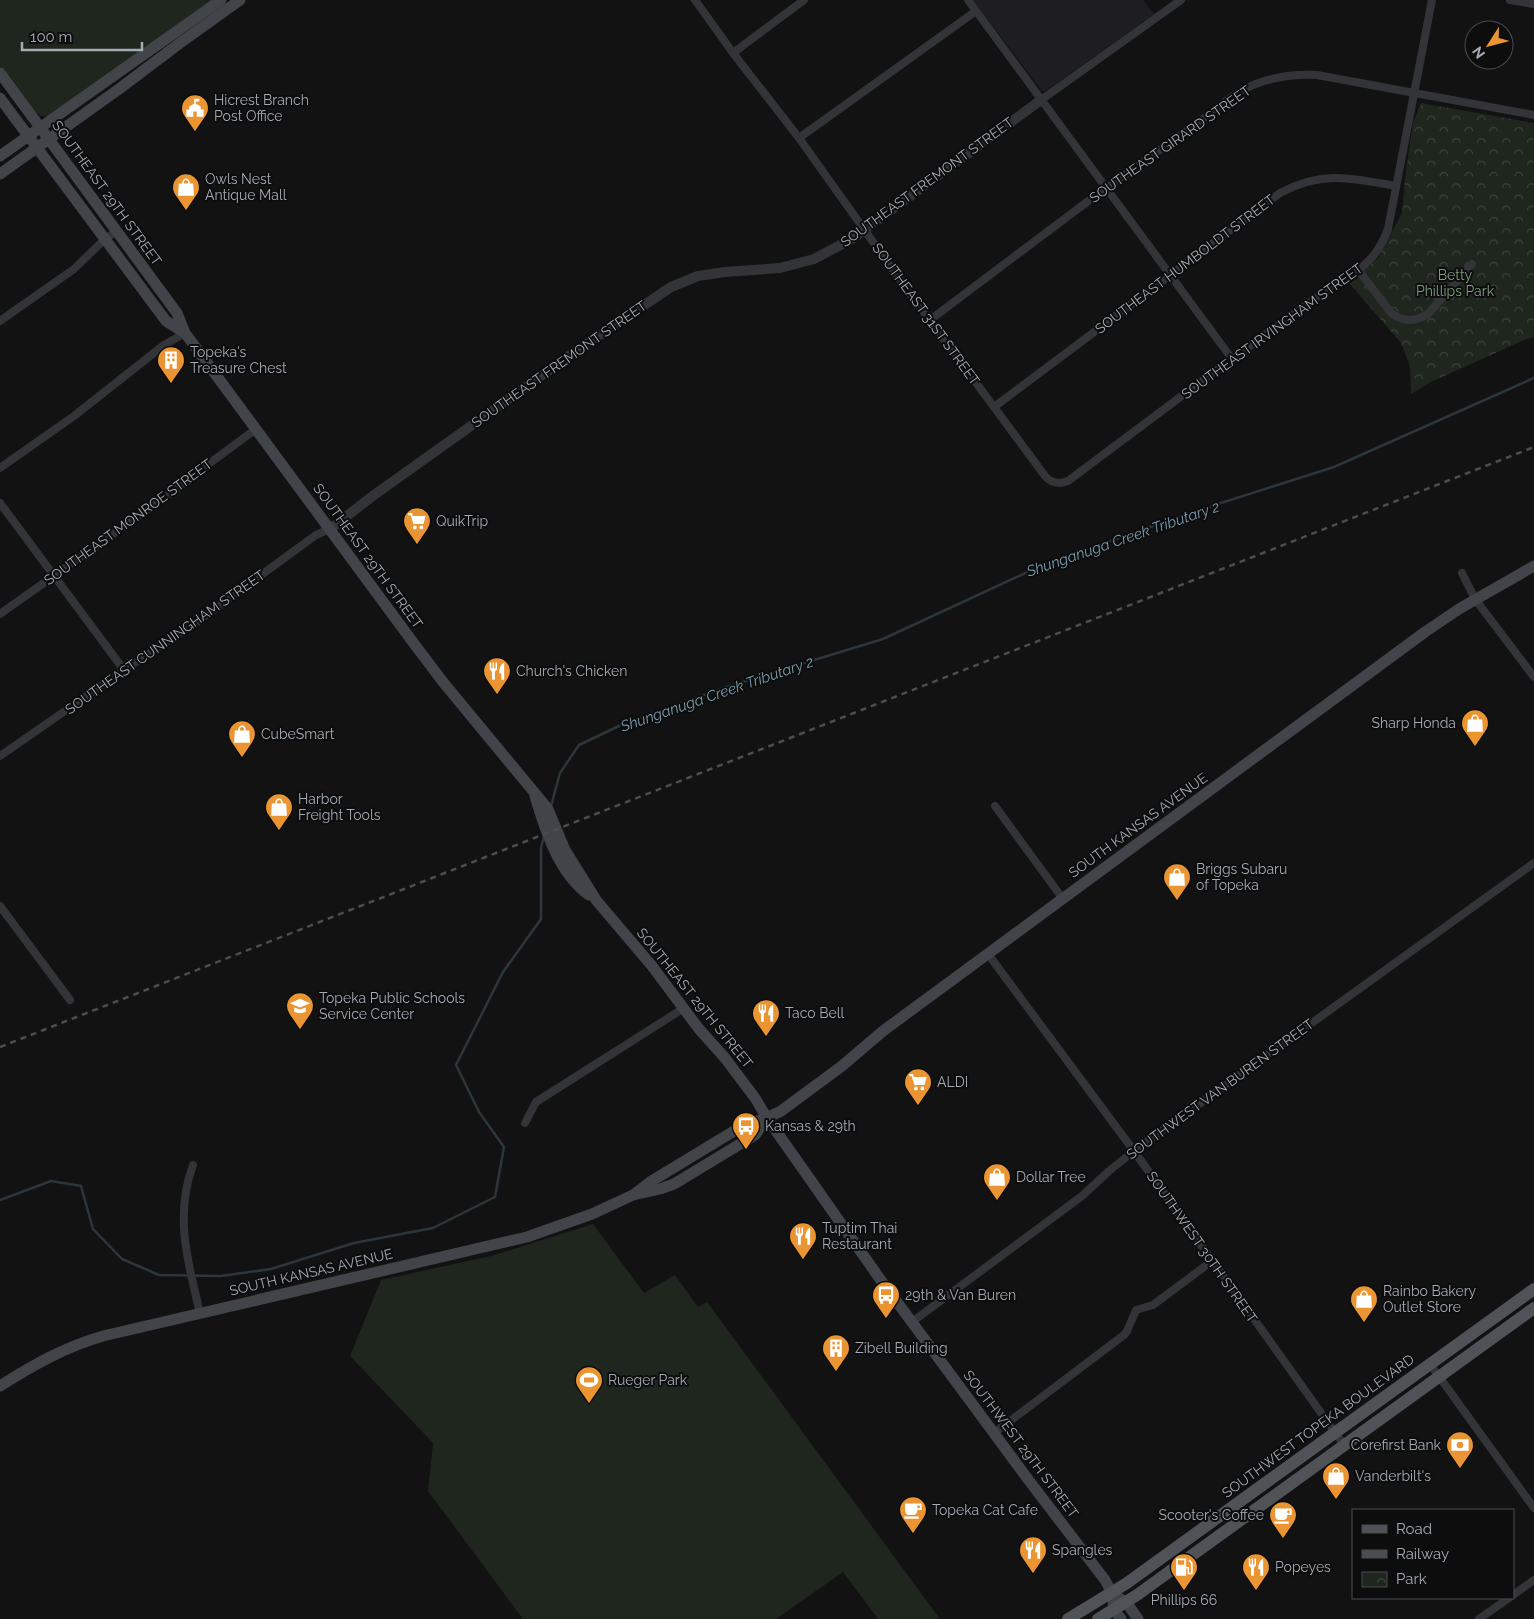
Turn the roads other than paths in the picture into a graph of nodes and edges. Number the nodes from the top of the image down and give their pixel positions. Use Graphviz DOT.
graph roads {
  1 [pos="221,0"];
  2 [pos="240,0"];
  3 [pos="695,0"];
  4 [pos="804,0"];
  5 [pos="968,0"];
  6 [pos="1181,0"];
  7 [pos="1432,0"];
  8 [pos="1510,0"];
  9 [pos="1534,4"];
  10 [pos="976,11"];
  11 [pos="732,53"];
  12 [pos="0,73"];
  13 [pos="1414,94"];
  14 [pos="0,98"];
  15 [pos="1041,100"];
  16 [pos="1534,115"];
  17 [pos="40,127"];
  18 [pos="28,136"];
  19 [pos="799,138"];
  20 [pos="49,139"];
  21 [pos="37,148"];
  22 [pos="0,156"];
  23 [pos="0,174"];
  24 [pos="1396,186"];
  25 [pos="1107,188"];
  26 [pos="864,230"];
  27 [pos="117,231"];
  28 [pos="105,239"];
  29 [pos="1472,264"];
  30 [pos="1359,271"];
  31 [pos="1171,275"];
  32 [pos="930,320"];
  33 [pos="0,321"];
  34 [pos="185,333"];
  35 [pos="1232,359"];
  36 [pos="994,407"];
  37 [pos="256,429"];
  38 [pos="0,468"];
  39 [pos="1052,482"];
  40 [pos="0,503"];
  41 [pos="330,530"];
  42 [pos="1534,566"];
  43 [pos="1462,572"];
  44 [pos="54,576"];
  45 [pos="1475,599"];
  46 [pos="0,614"];
  47 [pos="124,670"];
  48 [pos="1534,677"];
  49 [pos="0,756"];
  50 [pos="995,806"];
  51 [pos="1534,863"];
  52 [pos="1063,899"];
  53 [pos="0,906"];
  54 [pos="988,954"];
  55 [pos="70,1000"];
  56 [pos="684,1008"];
  57 [pos="767,1118"];
  58 [pos="525,1123"];
  59 [pos="1134,1150"];
  60 [pos="192,1165"];
  61 [pos="1212,1261"];
  62 [pos="1534,1289"];
  63 [pos="1534,1308"];
  64 [pos="200,1313"];
  65 [pos="912,1322"];
  66 [pos="1430,1364"];
  67 [pos="1438,1377"];
  68 [pos="0,1386"];
  69 [pos="1335,1432"];
  70 [pos="994,1433"];
  71 [pos="1344,1445"];
  72 [pos="1534,1508"];
  73 [pos="1534,1580"];
  74 [pos="1112,1592"];
  75 [pos="1514,1594"];
  76 [pos="1508,1599"];
  77 [pos="1126,1602"];
  78 [pos="1117,1614"];
  79 [pos="1068,1619"];
  80 [pos="1098,1619"];
  81 [pos="1138,1619"];
  82 [pos="1479,1619"];
  1 -- 17 [label="main road"];
  2 -- 20 [label="main road"];
  3 -- 11 [label="street, SOUTHEAST 31ST STREET"];
  4 -- 11 [label="street"];
  5 -- 10 [label="street"];
  6 -- 15 [label="street, SOUTHEAST FREMONT STREET"];
  7 -- 13 [label="street, SOUTHEAST IRVINGHAM STREET"];
  8 -- 9 [label="street"];
  10 -- 15 [label="street"];
  10 -- 19 [label="street"];
  11 -- 19 [label="street, SOUTHEAST 31ST STREET"];
  12 -- 17 [label="main road, SOUTHEAST 29TH STREET"];
  13 -- 16 [label="street, SOUTHEAST GIRARD STREET"];
  13 -- 24 [label="street, SOUTHEAST IRVINGHAM STREET"];
  13 -- 25 [label="street, SOUTHEAST GIRARD STREET"];
  14 -- 18 [label="main road, SOUTHEAST 29TH STREET"];
  15 -- 25 [label="street"];
  15 -- 26 [label="street, SOUTHEAST FREMONT STREET"];
  17 -- 18 [label="main road"];
  17 -- 20 [label="main road, SOUTHEAST 29TH STREET"];
  18 -- 21 [label="main road, SOUTHEAST 29TH STREET"];
  18 -- 22 [label="main road"];
  19 -- 26 [label="street, SOUTHEAST 31ST STREET"];
  20 -- 21 [label="main road"];
  20 -- 27 [label="main road, SOUTHEAST 29TH STREET"];
  21 -- 23 [label="main road"];
  21 -- 28 [label="main road, SOUTHEAST 29TH STREET"];
  24 -- 30 [label="street, SOUTHEAST IRVINGHAM STREET"];
  24 -- 31 [label="street, SOUTHEAST HUMBOLDT STREET"];
  25 -- 31 [label="street"];
  25 -- 32 [label="street, SOUTHEAST GIRARD STREET"];
  26 -- 32 [label="street, SOUTHEAST 31ST STREET"];
  26 -- 41 [label="street, SOUTHEAST FREMONT STREET"];
  27 -- 28 [label="street"];
  27 -- 34 [label="main road, SOUTHEAST 29TH STREET"];
  28 -- 33 [label="street"];
  28 -- 34 [label="main road, SOUTHEAST 29TH STREET"];
  29 -- 30 [label="street"];
  30 -- 35 [label="street, SOUTHEAST IRVINGHAM STREET"];
  31 -- 35 [label="street"];
  31 -- 36 [label="street, SOUTHEAST HUMBOLDT STREET"];
  32 -- 36 [label="street, SOUTHEAST 31ST STREET"];
  34 -- 37 [label="main road, SOUTHEAST 29TH STREET"];
  34 -- 38 [label="street"];
  35 -- 39 [label="street, SOUTHEAST IRVINGHAM STREET"];
  36 -- 39 [label="street, SOUTHEAST 31ST STREET"];
  37 -- 41 [label="main road, SOUTHEAST 29TH STREET"];
  37 -- 44 [label="street, SOUTHEAST MONROE STREET"];
  40 -- 44 [label="street"];
  41 -- 47 [label="street, SOUTHEAST CUNNINGHAM STREET"];
  41 -- 56 [label="main road, SOUTHEAST 29TH STREET"];
  42 -- 45 [label="main road, SOUTH KANSAS AVENUE"];
  43 -- 45 [label="street"];
  44 -- 46 [label="street, SOUTHEAST MONROE STREET"];
  44 -- 47 [label="street"];
  45 -- 48 [label="street"];
  45 -- 52 [label="main road, SOUTH KANSAS AVENUE"];
  47 -- 49 [label="street, SOUTHEAST CUNNINGHAM STREET"];
  50 -- 52 [label="street"];
  51 -- 59 [label="street, SOUTHWEST VAN BUREN STREET"];
  52 -- 54 [label="main road, SOUTH KANSAS AVENUE"];
  53 -- 55 [label="street"];
  54 -- 57 [label="main road, SOUTH KANSAS AVENUE"];
  54 -- 59 [label="street, SOUTHWEST 30TH STREET"];
  56 -- 57 [label="main road, SOUTHEAST 29TH STREET"];
  56 -- 58 [label="street"];
  57 -- 64 [label="main road, SOUTH KANSAS AVENUE"];
  57 -- 65 [label="main road, SOUTHWEST 29TH STREET"];
  59 -- 61 [label="street, SOUTHWEST 30TH STREET"];
  59 -- 65 [label="street, SOUTHWEST VAN BUREN STREET"];
  60 -- 64 [label="street"];
  61 -- 69 [label="street, SOUTHWEST 30TH STREET"];
  61 -- 70 [label="street"];
  62 -- 66 [label="main road, SOUTHWEST TOPEKA BOULEVARD"];
  63 -- 67 [label="main road"];
  64 -- 68 [label="main road, SOUTH KANSAS AVENUE"];
  65 -- 70 [label="main road, SOUTHWEST 29TH STREET"];
  66 -- 67 [label="street"];
  66 -- 69 [label="main road, SOUTHWEST TOPEKA BOULEVARD"];
  67 -- 71 [label="main road"];
  67 -- 72 [label="street"];
  69 -- 71 [label="street, SOUTHWEST 30TH STREET"];
  69 -- 74 [label="main road, SOUTHWEST TOPEKA BOULEVARD"];
  70 -- 74 [label="main road, SOUTHWEST 29TH STREET"];
  71 -- 77 [label="main road"];
  73 -- 75 [label="street"];
  74 -- 77 [label="main road, SOUTHWEST 29TH STREET"];
  74 -- 78 [label="main road, SOUTHWEST 29TH STREET"];
  74 -- 79 [label="main road, SOUTHWEST TOPEKA BOULEVARD"];
  76 -- 82 [label="street"];
  77 -- 78 [label="main road"];
  77 -- 81 [label="main road, SOUTHWEST 29TH STREET"];
  78 -- 80 [label="main road"];
}
